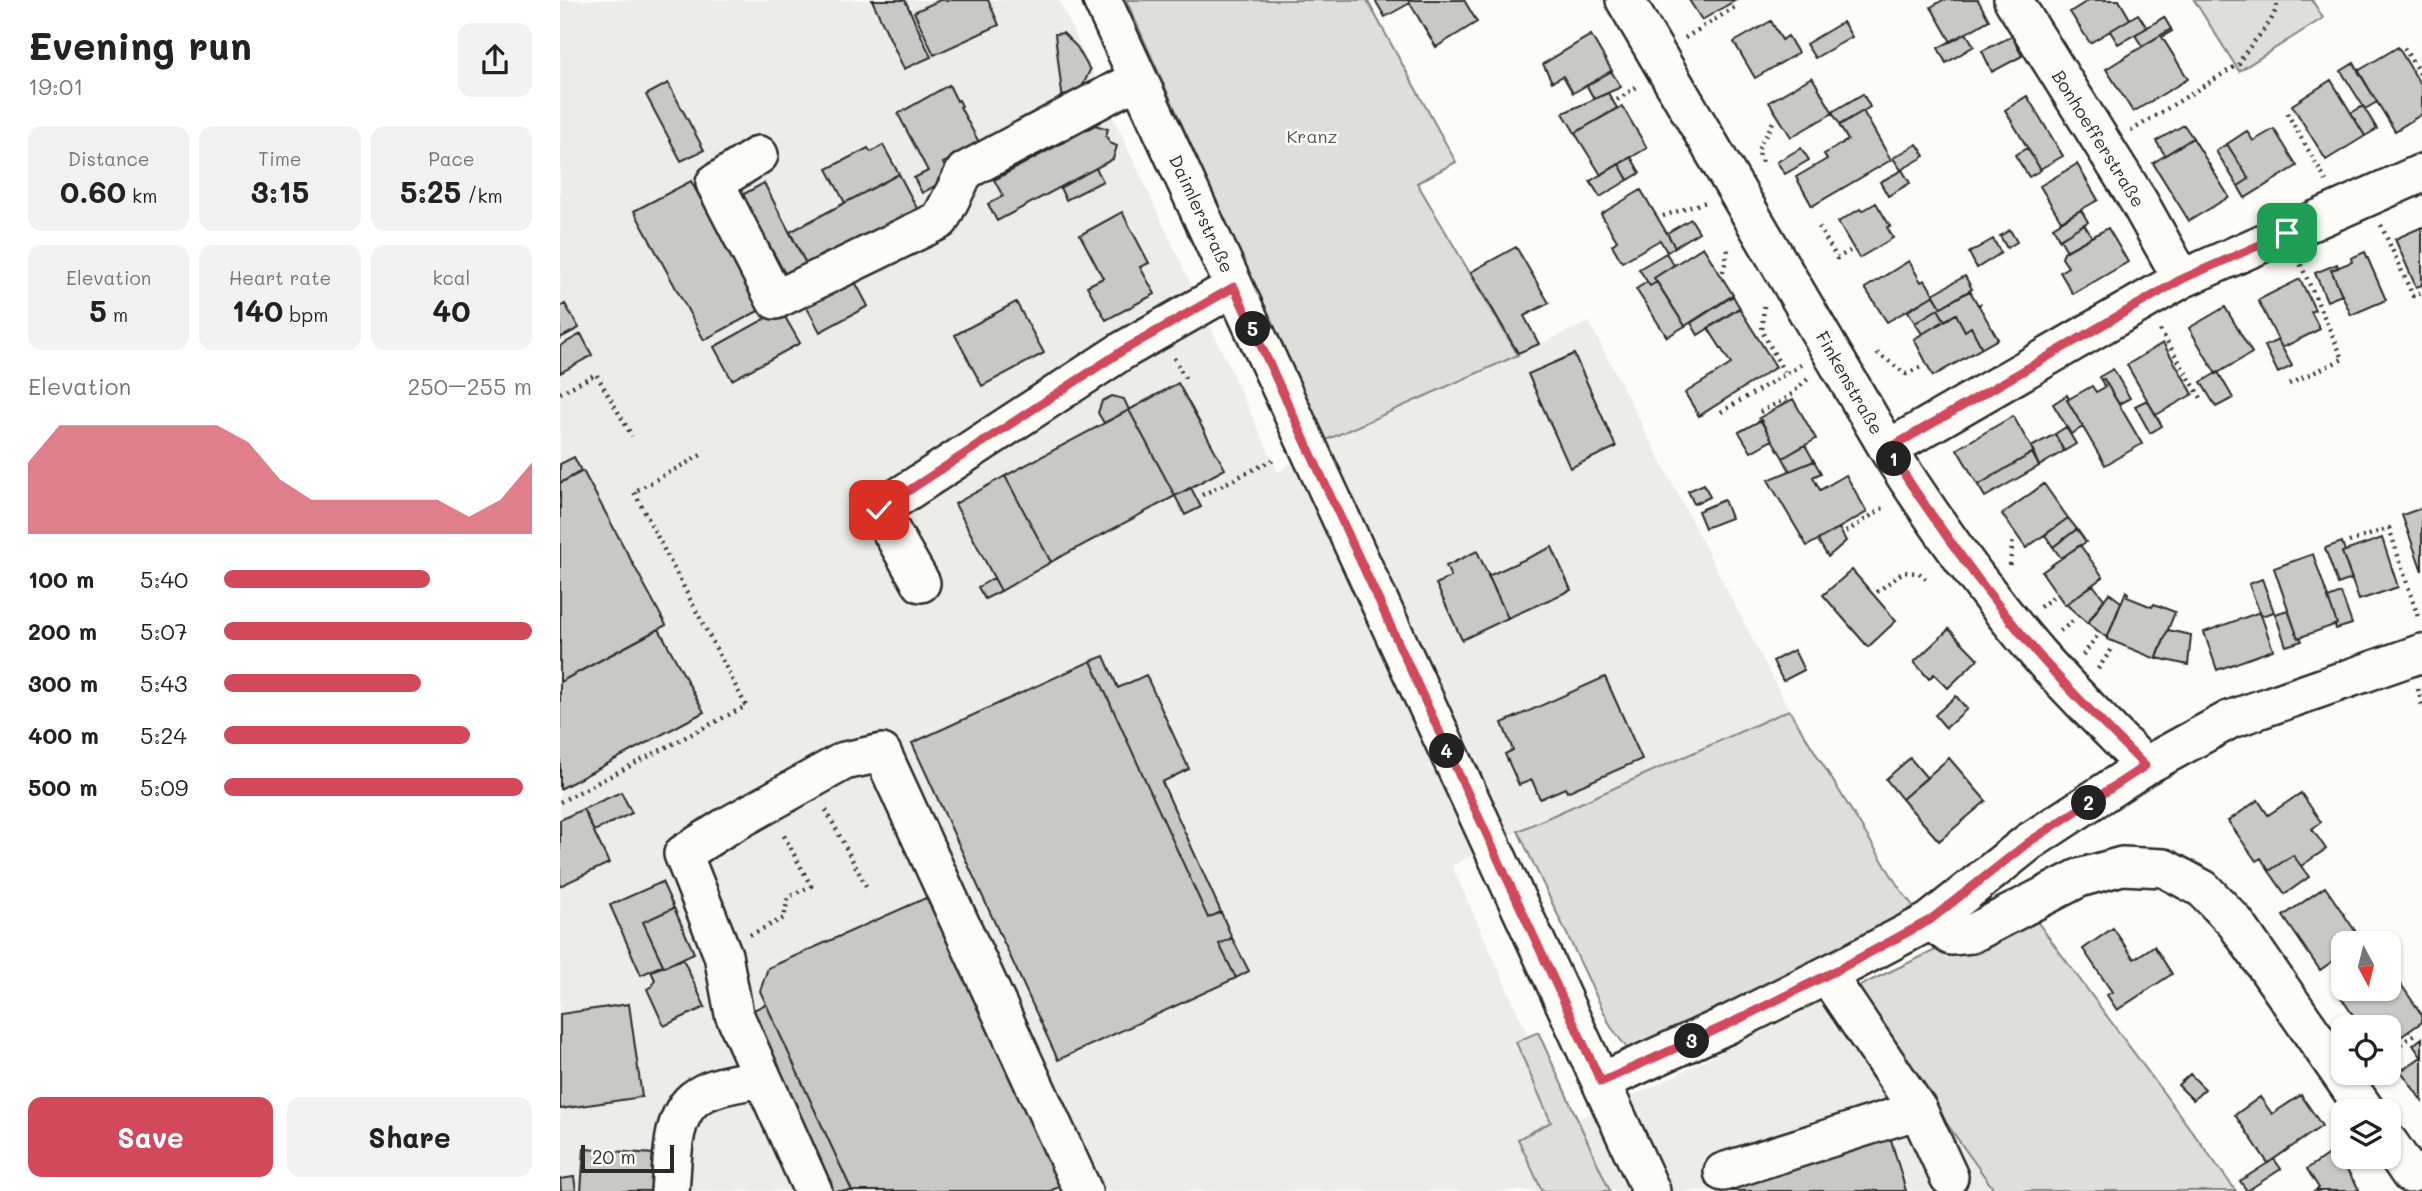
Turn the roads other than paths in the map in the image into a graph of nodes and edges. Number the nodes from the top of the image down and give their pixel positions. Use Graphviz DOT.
graph roads {
  1 [pos="1102,0"];
  2 [pos="1625,0"];
  3 [pos="2013,0"];
  4 [pos="1138,79"];
  5 [pos="759,155"];
  6 [pos="2422,173"];
  7 [pos="2182,279"];
  8 [pos="1234,287"];
  9 [pos="1888,449"];
  10 [pos="921,583"];
  11 [pos="2422,653"];
  12 [pos="2145,766"];
  13 [pos="1930,920"];
  14 [pos="1827,975"];
  15 [pos="761,1078"];
  16 [pos="1601,1082"];
  17 [pos="2358,1099"];
  18 [pos="1918,1110"];
  19 [pos="2401,1161"];
  20 [pos="1723,1172"];
  21 [pos="2410,1174"];
  22 [pos="1949,1177"];
  23 [pos="670,1191"];
  24 [pos="813,1191"];
  25 [pos="1083,1191"];
  26 [pos="1651,1191"];
  1 -- 4 [label="street, Daimlerstraße"];
  2 -- 9 [label="street, Finkenstraße"];
  3 -- 7 [label="street, Bonhoefferstraße"];
  4 -- 5 [label="street"];
  4 -- 8 [label="street, Daimlerstraße"];
  6 -- 7 [label="street"];
  7 -- 9 [label="street"];
  8 -- 10 [label="street"];
  8 -- 16 [label="street, Daimlerstraße"];
  9 -- 12 [label="street, Finkenstraße"];
  11 -- 12 [label="street"];
  12 -- 13 [label="street"];
  13 -- 14 [label="street"];
  13 -- 17 [label="street"];
  14 -- 16 [label="street"];
  14 -- 18 [label="street"];
  15 -- 23 [label="street"];
  15 -- 24 [label="street"];
  15 -- 25 [label="street"];
  16 -- 26 [label="street, Daimlerstraße"];
  18 -- 20 [label="street"];
  18 -- 22 [label="street"];
  19 -- 21 [label="street"];
}
